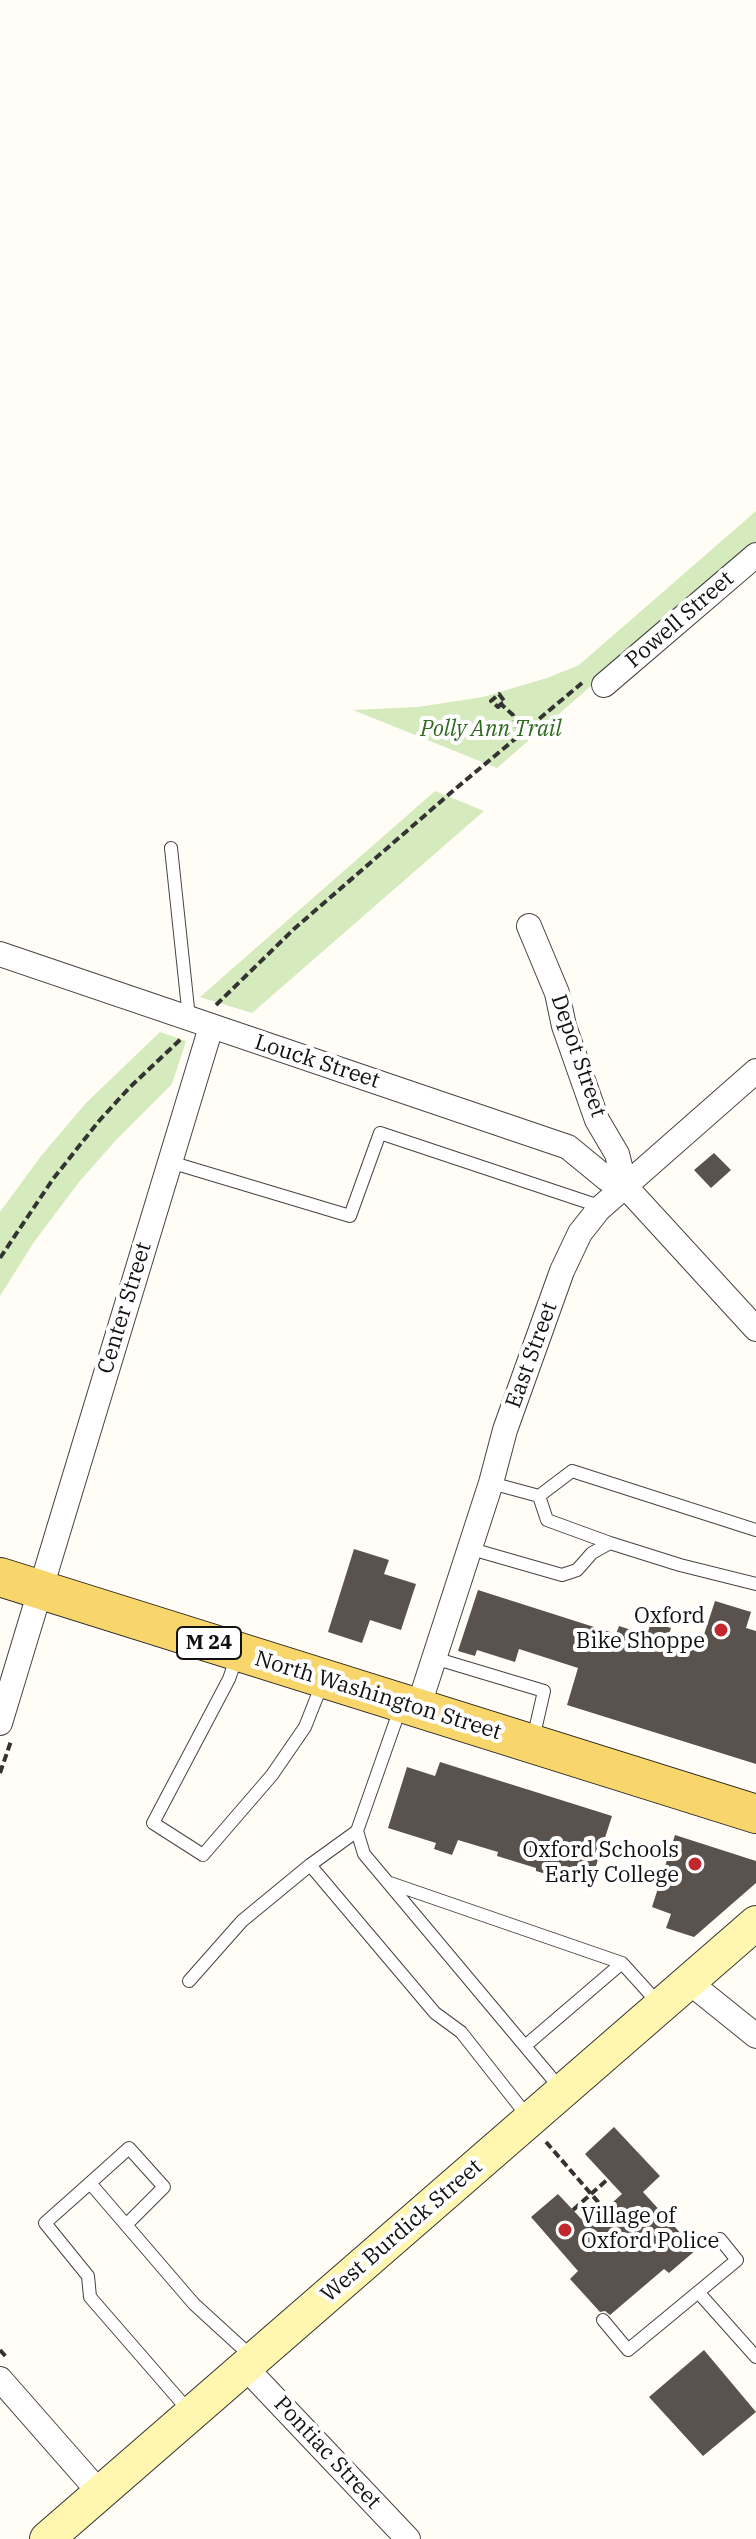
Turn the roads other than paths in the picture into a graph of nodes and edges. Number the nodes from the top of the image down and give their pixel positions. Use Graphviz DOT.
graph roads {
  1 [pos="756,555"];
  2 [pos="597,680"];
  3 [pos="171,848"];
  4 [pos="529,926"];
  5 [pos="0,954"];
  6 [pos="200,1022"];
  7 [pos="756,1071"];
  8 [pos="170,1162"];
  9 [pos="625,1186"];
  10 [pos="602,1207"];
  11 [pos="756,1329"];
  12 [pos="491,1483"];
  13 [pos="539,1496"];
  14 [pos="756,1530"];
  15 [pos="610,1543"];
  16 [pos="468,1548"];
  17 [pos="0,1577"];
  18 [pos="756,1584"];
  19 [pos="39,1590"];
  20 [pos="239,1653"];
  21 [pos="434,1658"];
  22 [pos="324,1679"];
  23 [pos="410,1706"];
  24 [pos="0,1723"];
  25 [pos="532,1743"];
  26 [pos="756,1814"];
  27 [pos="357,1831"];
  28 [pos="310,1865"];
  29 [pos="387,1881"];
  30 [pos="756,1923"];
  31 [pos="622,1963"];
  32 [pos="189,1981"];
  33 [pos="689,1982"];
  34 [pos="661,2006"];
  35 [pos="756,2036"];
  36 [pos="525,2046"];
  37 [pos="563,2091"];
  38 [pos="530,2120"];
  39 [pos="90,2183"];
  40 [pos="126,2225"];
  41 [pos="720,2239"];
  42 [pos="698,2292"];
  43 [pos="603,2320"];
  44 [pos="756,2357"];
  45 [pos="250,2363"];
  46 [pos="0,2379"];
  47 [pos="191,2414"];
  48 [pos="100,2493"];
  49 [pos="47,2539"];
  50 [pos="408,2539"];
  1 -- 2 [label="street, Powell Street"];
  3 -- 6 [label="lane"];
  4 -- 9 [label="street, Depot Street"];
  5 -- 6 [label="street, Louck Street"];
  6 -- 8 [label="street, Center Street"];
  6 -- 9 [label="street, Louck Street"];
  7 -- 9 [label="street, East Street"];
  8 -- 10 [label="lane"];
  8 -- 19 [label="street, Center Street"];
  9 -- 10 [label="street, East Street"];
  9 -- 11 [label="street"];
  10 -- 12 [label="street, East Street"];
  12 -- 13 [label="lane"];
  12 -- 16 [label="street, East Street"];
  13 -- 14 [label="lane"];
  13 -- 15 [label="lane"];
  15 -- 16 [label="lane"];
  15 -- 18 [label="lane"];
  16 -- 21 [label="street, East Street"];
  17 -- 19 [label="main road, North Washington Street / M 24"];
  19 -- 20 [label="main road, North Washington Street / M 24"];
  19 -- 24 [label="street, Center Street"];
  20 -- 22 [label="main road, North Washington Street / M 24"];
  20 -- 22 [label="lane"];
  21 -- 23 [label="street, East Street"];
  21 -- 25 [label="lane"];
  22 -- 23 [label="main road, North Washington Street / M 24"];
  23 -- 25 [label="main road, North Washington Street / M 24"];
  23 -- 27 [label="lane"];
  25 -- 26 [label="main road, North Washington Street / M 24"];
  27 -- 28 [label="lane"];
  27 -- 29 [label="lane"];
  28 -- 32 [label="lane"];
  28 -- 38 [label="lane"];
  29 -- 31 [label="lane"];
  29 -- 36 [label="lane"];
  30 -- 33 [label="street, West Burdick Street"];
  31 -- 34 [label="lane"];
  31 -- 36 [label="lane"];
  33 -- 34 [label="street, West Burdick Street"];
  33 -- 35 [label="street"];
  34 -- 37 [label="street, West Burdick Street"];
  36 -- 37 [label="lane"];
  37 -- 38 [label="street, West Burdick Street"];
  38 -- 45 [label="street, West Burdick Street"];
  39 -- 40 [label="lane"];
  39 -- 40 [label="lane"];
  39 -- 47 [label="lane"];
  40 -- 45 [label="lane"];
  41 -- 42 [label="lane"];
  42 -- 43 [label="lane"];
  42 -- 44 [label="lane"];
  45 -- 47 [label="street, West Burdick Street"];
  45 -- 50 [label="street, Pontiac Street"];
  46 -- 48 [label="street"];
  47 -- 48 [label="street, West Burdick Street"];
  48 -- 49 [label="street, West Burdick Street"];
}
